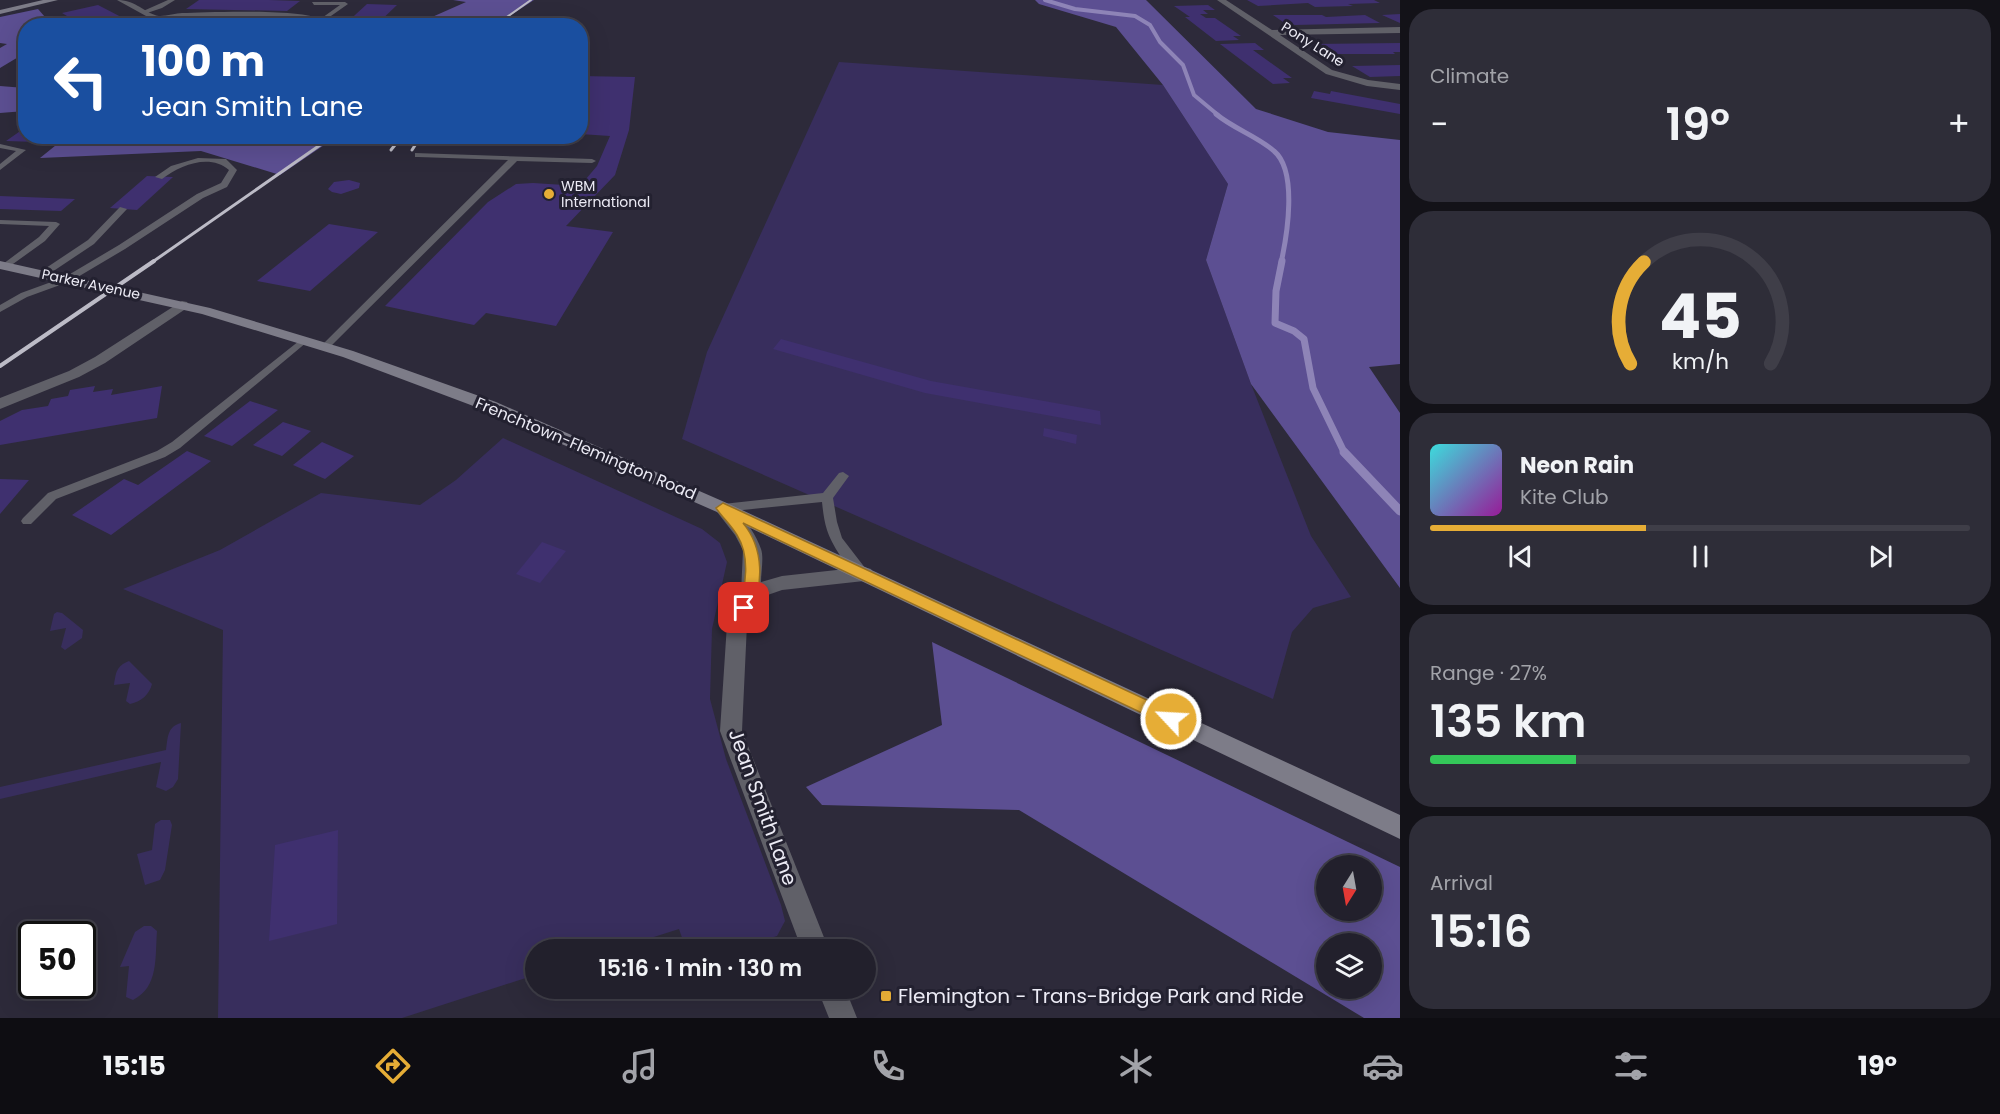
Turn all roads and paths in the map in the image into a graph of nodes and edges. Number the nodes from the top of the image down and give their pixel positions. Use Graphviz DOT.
graph roads {
  1 [pos="54,0"];
  2 [pos="121,0"];
  3 [pos="172,0"];
  4 [pos="1221,0"];
  5 [pos="314,3"];
  6 [pos="0,12"];
  7 [pos="248,15"];
  8 [pos="148,18"];
  9 [pos="244,18"];
  10 [pos="310,18"];
  11 [pos="327,18"];
  12 [pos="1400,30"];
  13 [pos="1270,33"];
  14 [pos="1400,87"];
  15 [pos="0,146"];
  16 [pos="418,155"];
  17 [pos="515,158"];
  18 [pos="592,161"];
  19 [pos="0,168"];
  20 [pos="159,177"];
  21 [pos="123,209"];
  22 [pos="0,222"];
  23 [pos="3,265"];
  24 [pos="44,274"];
  25 [pos="68,279"];
  26 [pos="182,305"];
  27 [pos="0,309"];
  28 [pos="304,340"];
  29 [pos="325,347"];
  30 [pos="0,404"];
  31 [pos="843,476"];
  32 [pos="827,496"];
  33 [pos="723,508"];
  34 [pos="27,521"];
  35 [pos="864,573"];
  36 [pos="752,592"];
  37 [pos="1400,827"];
  38 [pos="812,939"];
  39 [pos="835,999"];
  40 [pos="843,1018"];
  1 -- 6 [label="main road"];
  2 -- 8 [label="street"];
  3 -- 8 [label="lane"];
  4 -- 13 [label="street, Pony Lane"];
  5 -- 11 [label="lane"];
  7 -- 8 [label="street"];
  7 -- 9 [label="lane"];
  7 -- 10 [label="street"];
  12 -- 13 [label="street"];
  13 -- 14 [label="street, Pony Lane"];
  15 -- 19 [label="lane"];
  16 -- 17 [label="lane"];
  17 -- 18 [label="lane"];
  17 -- 29 [label="lane"];
  20 -- 25 [label="lane"];
  21 -- 24 [label="lane"];
  22 -- 23 [label="lane"];
  23 -- 24 [label="main road, Parker Avenue"];
  24 -- 25 [label="main road, Parker Avenue"];
  25 -- 26 [label="main road, Parker Avenue"];
  25 -- 27 [label="lane"];
  26 -- 28 [label="main road, Frenchtown-Flemington Road"];
  26 -- 30 [label="street"];
  28 -- 29 [label="main road, Frenchtown-Flemington Road"];
  28 -- 34 [label="lane"];
  29 -- 33 [label="main road, Frenchtown-Flemington Road"];
  31 -- 32 [label="lane"];
  32 -- 33 [label="lane"];
  32 -- 35 [label="lane"];
  33 -- 35 [label="main road, Frenchtown-Flemington Road"];
  33 -- 36 [label="street, Jean Smith Lane"];
  35 -- 36 [label="street"];
  35 -- 37 [label="main road, Frenchtown-Flemington Road"];
  36 -- 38 [label="street, Jean Smith Lane"];
  39 -- 40 [label="street"];
}
